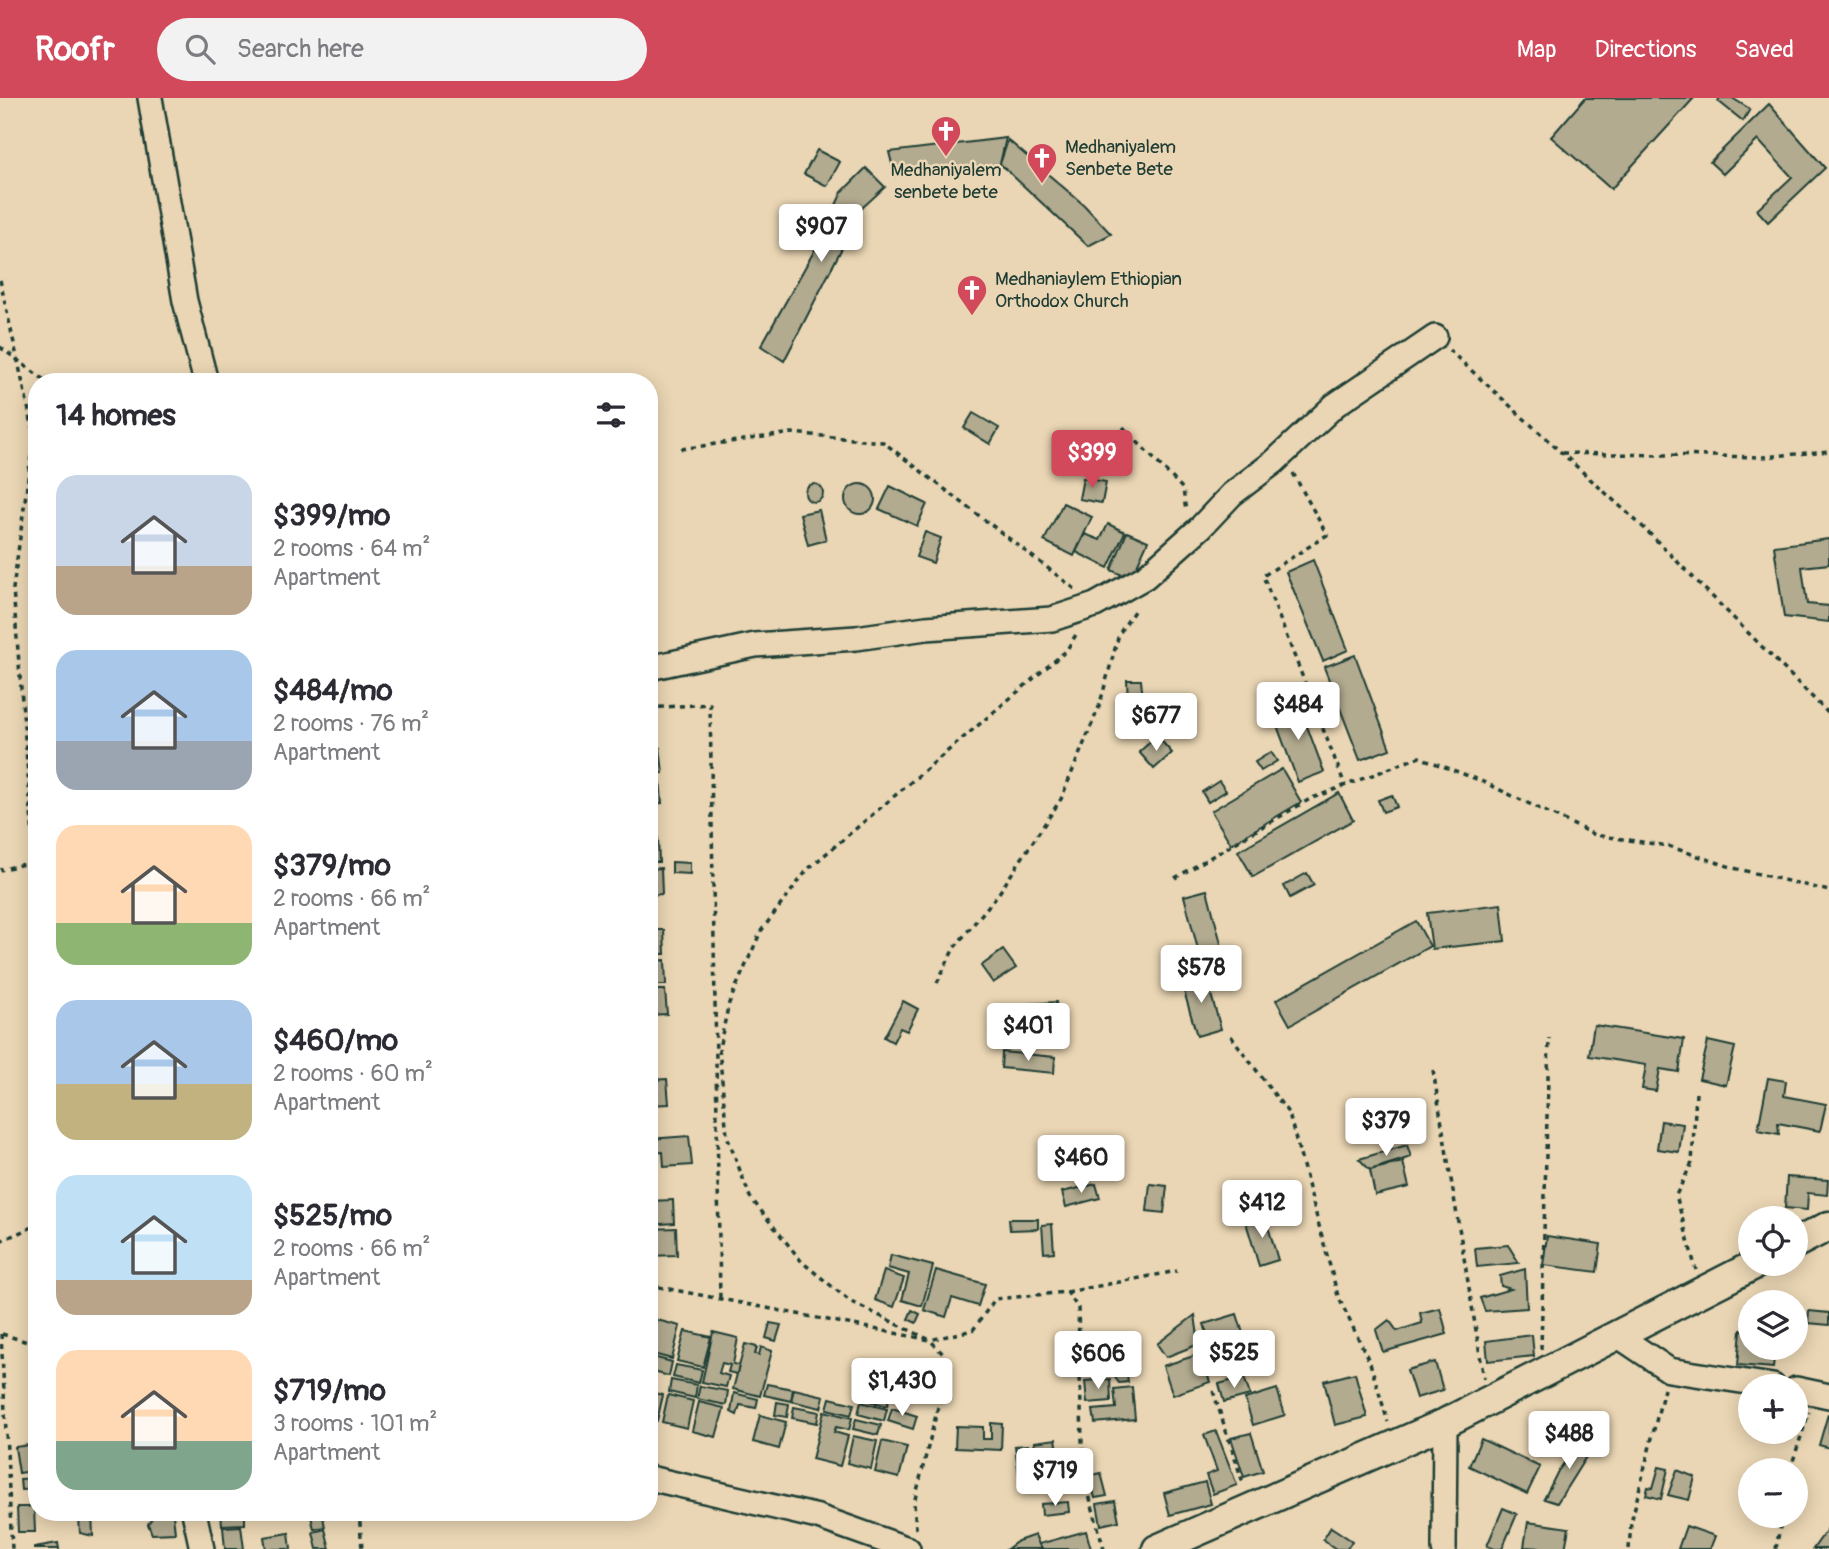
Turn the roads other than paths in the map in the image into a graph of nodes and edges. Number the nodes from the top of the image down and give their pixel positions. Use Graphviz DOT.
graph roads {
  1 [pos="150,98"];
  2 [pos="1435,337"];
  3 [pos="204,373"];
  4 [pos="658,666"];
  5 [pos="1829,1226"];
  6 [pos="1808,1237"];
  7 [pos="1738,1273"];
  8 [pos="1618,1335"];
  9 [pos="1738,1381"];
  10 [pos="1445,1423"];
  11 [pos="658,1480"];
  12 [pos="196,1521"];
  13 [pos="912,1543"];
  14 [pos="202,1549"];
  15 [pos="1157,1549"];
  16 [pos="1444,1549"];
  1 -- 3 [label="street"];
  2 -- 4 [label="street"];
  5 -- 6 [label="street"];
  7 -- 8 [label="street"];
  8 -- 9 [label="street"];
  8 -- 10 [label="street"];
  10 -- 15 [label="street"];
  10 -- 16 [label="street"];
  11 -- 13 [label="street"];
  12 -- 14 [label="street"];
}
